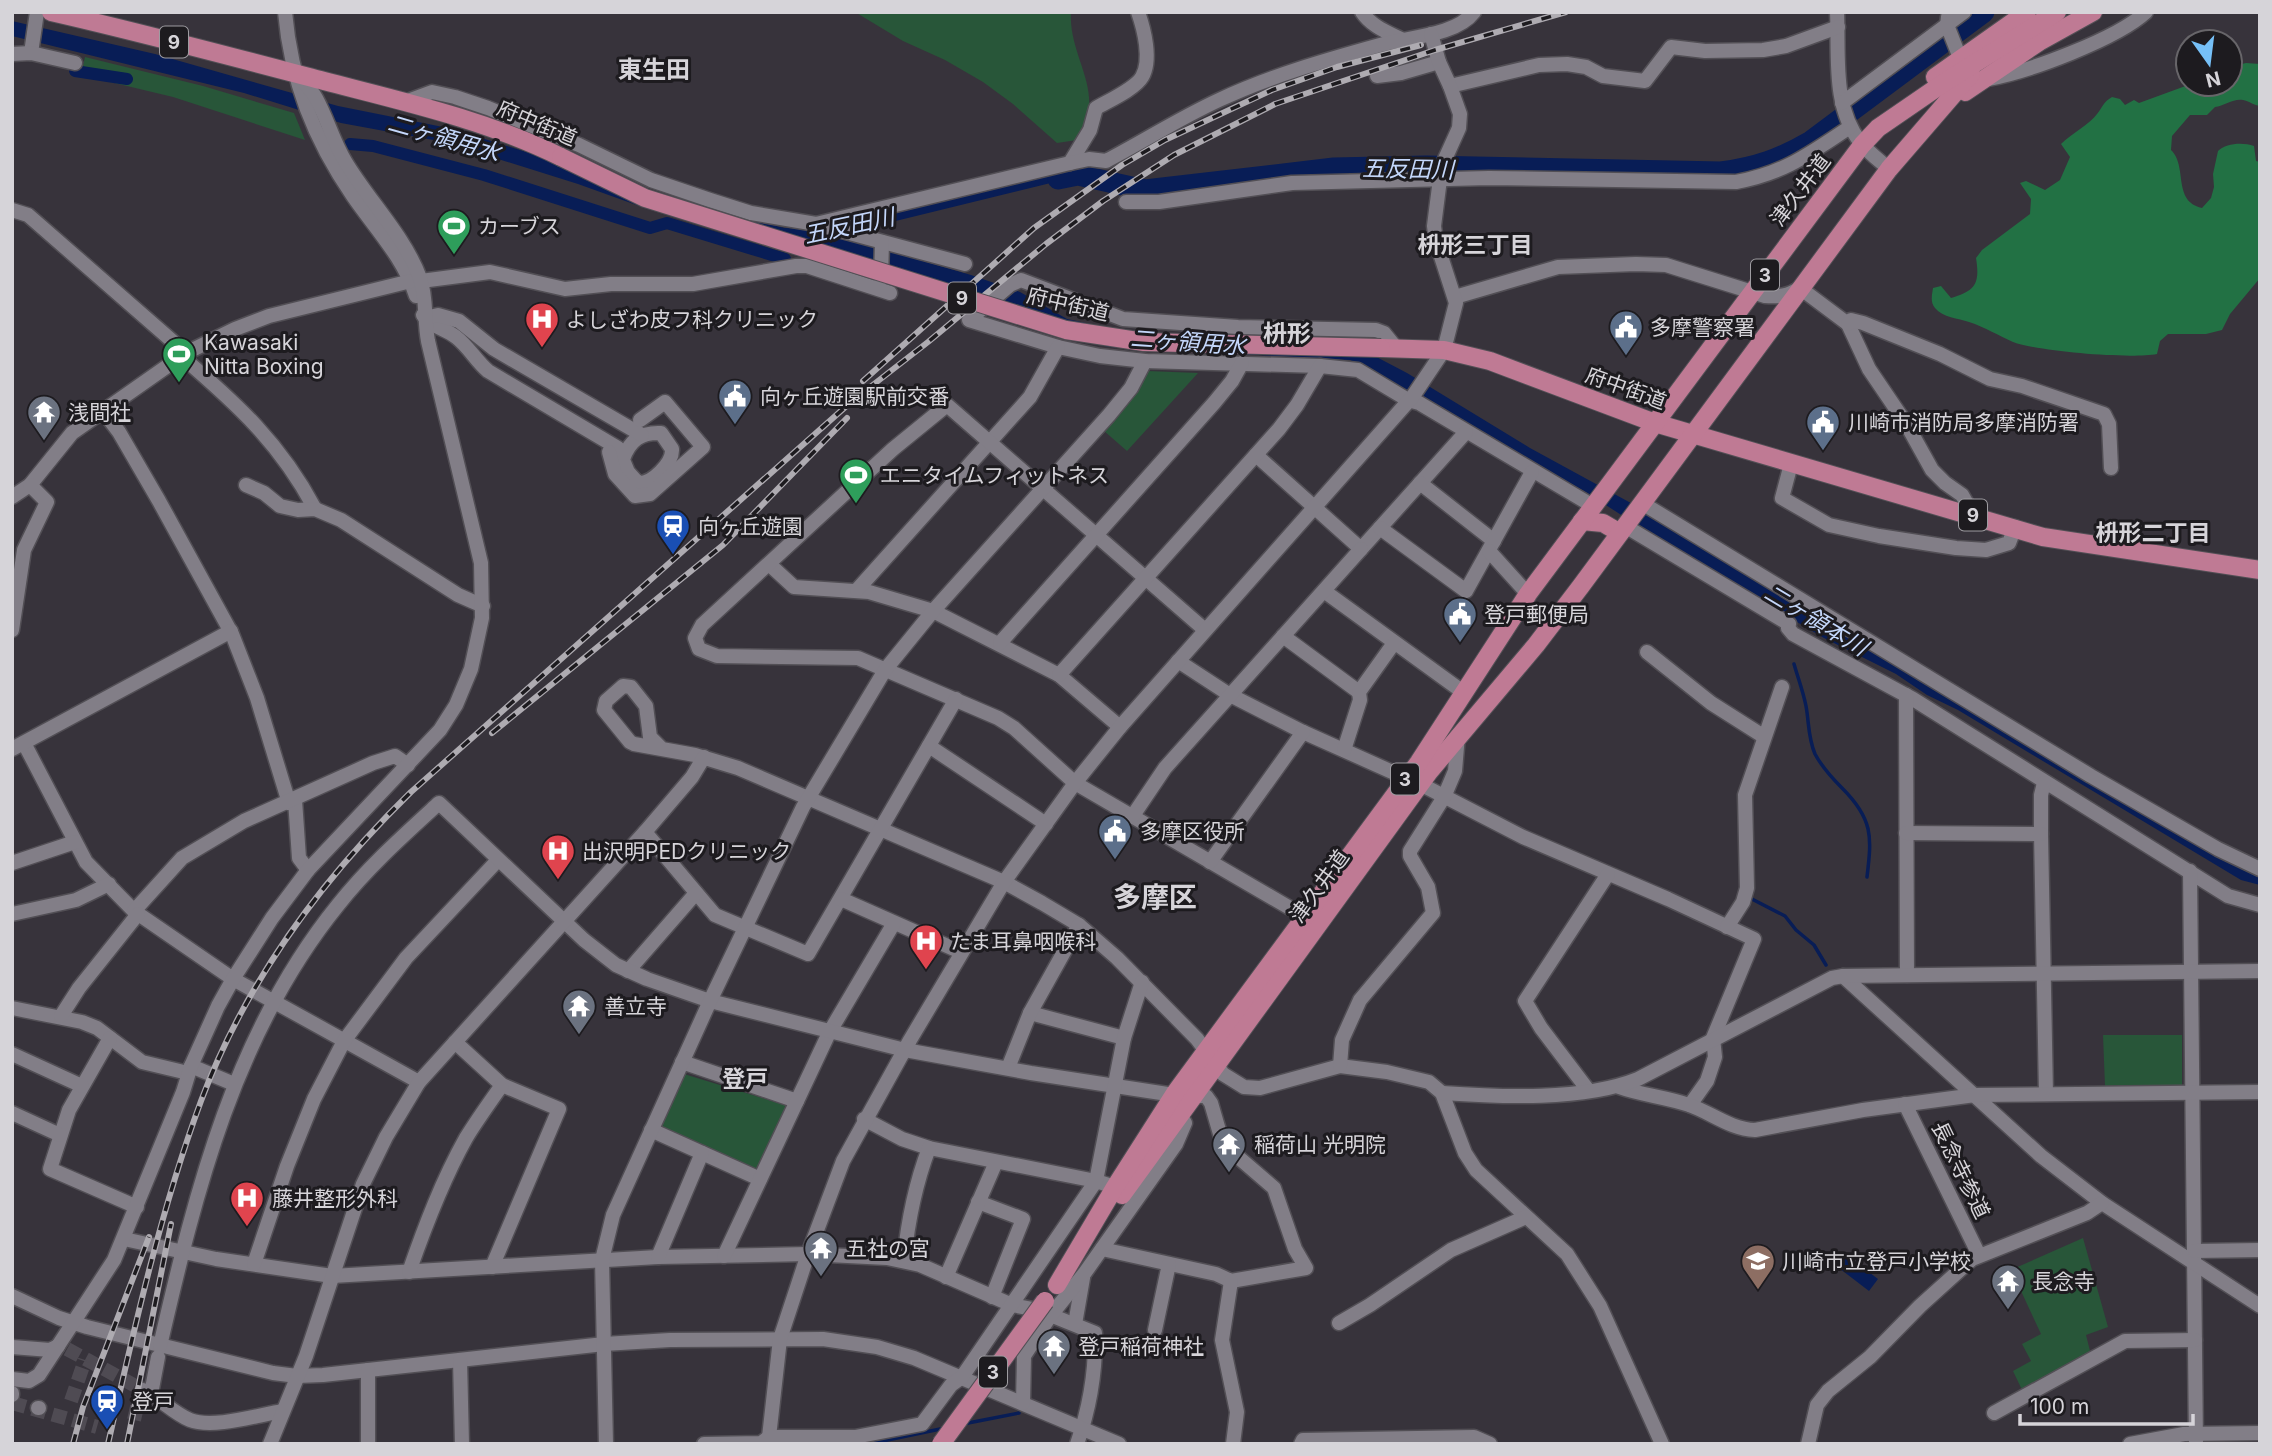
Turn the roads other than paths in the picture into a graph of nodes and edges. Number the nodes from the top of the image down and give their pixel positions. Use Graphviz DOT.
graph roads {
  1 [pos="51,12"];
  2 [pos="285,12"];
  3 [pos="1138,12"];
  4 [pos="1362,12"];
  5 [pos="1474,12"];
  6 [pos="1964,12"];
  7 [pos="2027,12"];
  8 [pos="2057,12"];
  9 [pos="2092,12"];
  10 [pos="2146,12"];
  11 [pos="36,19"];
  12 [pos="1838,20"];
  13 [pos="1951,33"];
  14 [pos="1431,34"];
  15 [pos="1401,39"];
  16 [pos="31,50"];
  17 [pos="12,54"];
  18 [pos="1989,56"];
  19 [pos="1439,62"];
  20 [pos="75,63"];
  21 [pos="296,73"];
  22 [pos="1377,76"];
  23 [pos="1980,80"];
  24 [pos="1450,86"];
  25 [pos="405,102"];
  26 [pos="1842,105"];
  27 [pos="1932,120"];
  28 [pos="1849,124"];
  29 [pos="1878,128"];
  30 [pos="322,130"];
  31 [pos="1862,145"];
  32 [pos="1070,163"];
  33 [pos="1889,169"];
  34 [pos="1441,177"];
  35 [pos="1126,202"];
  36 [pos="12,210"];
  37 [pos="28,215"];
  38 [pos="12,219"];
  39 [pos="821,226"];
  40 [pos="882,245"];
  41 [pos="965,264"];
  42 [pos="416,281"];
  43 [pos="1800,289"];
  44 [pos="1752,293"];
  45 [pos="1455,297"];
  46 [pos="425,318"];
  47 [pos="1848,324"];
  48 [pos="1058,347"];
  49 [pos="1389,348"];
  50 [pos="1444,350"];
  51 [pos="184,354"];
  52 [pos="1146,361"];
  53 [pos="1242,363"];
  54 [pos="1320,366"];
  55 [pos="1411,398"];
  56 [pos="103,411"];
  57 [pos="621,423"];
  58 [pos="1655,423"];
  59 [pos="641,428"];
  60 [pos="1466,432"];
  61 [pos="1692,435"];
  62 [pos="990,441"];
  63 [pos="610,447"];
  64 [pos="1256,455"];
  65 [pos="623,459"];
  66 [pos="1791,464"];
  67 [pos="2111,468"];
  68 [pos="1532,472"];
  69 [pos="1420,483"];
  70 [pos="30,485"];
  71 [pos="246,485"];
  72 [pos="1044,488"];
  73 [pos="12,497"];
  74 [pos="1594,504"];
  75 [pos="1641,505"];
  76 [pos="1314,508"];
  77 [pos="315,509"];
  78 [pos="1974,516"];
  79 [pos="1582,521"];
  80 [pos="1625,527"];
  81 [pos="2014,527"];
  82 [pos="1380,528"];
  83 [pos="1097,534"];
  84 [pos="1492,546"];
  85 [pos="1361,549"];
  86 [pos="769,564"];
  87 [pos="2260,570"];
  88 [pos="1146,578"];
  89 [pos="857,590"];
  90 [pos="1324,591"];
  91 [pos="1528,594"];
  92 [pos="482,606"];
  93 [pos="933,611"];
  94 [pos="12,630"];
  95 [pos="1205,630"];
  96 [pos="231,631"];
  97 [pos="1283,636"];
  98 [pos="1000,643"];
  99 [pos="1394,643"];
  100 [pos="1647,652"];
  101 [pos="1178,661"];
  102 [pos="885,670"];
  103 [pos="1059,675"];
  104 [pos="1782,687"];
  105 [pos="1359,692"];
  106 [pos="1463,692"];
  107 [pos="1230,695"];
  108 [pos="1906,695"];
  109 [pos="956,699"];
  110 [pos="1120,727"];
  111 [pos="1303,732"];
  112 [pos="1458,735"];
  113 [pos="1763,736"];
  114 [pos="18,746"];
  115 [pos="929,746"];
  116 [pos="661,748"];
  117 [pos="1344,750"];
  118 [pos="704,757"];
  119 [pos="408,765"];
  120 [pos="1413,781"];
  121 [pos="1075,783"];
  122 [pos="2044,783"];
  123 [pos="808,797"];
  124 [pos="1444,797"];
  125 [pos="292,801"];
  126 [pos="1132,817"];
  127 [pos="1046,824"];
  128 [pos="881,829"];
  129 [pos="645,832"];
  130 [pos="1906,833"];
  131 [pos="2041,834"];
  132 [pos="75,842"];
  133 [pos="498,860"];
  134 [pos="1210,862"];
  135 [pos="12,863"];
  136 [pos="2260,869"];
  137 [pos="308,870"];
  138 [pos="2190,872"];
  139 [pos="1608,874"];
  140 [pos="1004,882"];
  141 [pos="109,884"];
  142 [pos="696,893"];
  143 [pos="841,899"];
  144 [pos="2260,905"];
  145 [pos="136,912"];
  146 [pos="12,914"];
  147 [pos="1311,921"];
  148 [pos="564,922"];
  149 [pos="894,923"];
  150 [pos="1079,925"];
  151 [pos="745,927"];
  152 [pos="1727,927"];
  153 [pos="961,952"];
  154 [pos="628,971"];
  155 [pos="2260,971"];
  156 [pos="2192,972"];
  157 [pos="2043,974"];
  158 [pos="1907,975"];
  159 [pos="1843,976"];
  160 [pos="233,979"];
  161 [pos="1142,982"];
  162 [pos="275,1002"];
  163 [pos="710,1002"];
  164 [pos="13,1010"];
  165 [pos="1030,1013"];
  166 [pos="61,1016"];
  167 [pos="829,1033"];
  168 [pos="110,1038"];
  169 [pos="1124,1038"];
  170 [pos="1713,1038"];
  171 [pos="344,1041"];
  172 [pos="455,1042"];
  173 [pos="905,1050"];
  174 [pos="12,1054"];
  175 [pos="1211,1058"];
  176 [pos="682,1062"];
  177 [pos="1340,1066"];
  178 [pos="1008,1068"];
  179 [pos="190,1070"];
  180 [pos="419,1082"];
  181 [pos="234,1084"];
  182 [pos="502,1084"];
  183 [pos="82,1086"];
  184 [pos="1114,1086"];
  185 [pos="1619,1087"];
  186 [pos="1588,1090"];
  187 [pos="2260,1092"];
  188 [pos="1442,1093"];
  189 [pos="2193,1093"];
  190 [pos="2046,1094"];
  191 [pos="1174,1095"];
  192 [pos="1975,1095"];
  193 [pos="1194,1096"];
  194 [pos="797,1101"];
  195 [pos="1905,1104"];
  196 [pos="1690,1105"];
  197 [pos="12,1113"];
  198 [pos="1180,1115"];
  199 [pos="864,1119"];
  200 [pos="651,1130"];
  201 [pos="60,1135"];
  202 [pos="929,1148"];
  203 [pos="702,1153"];
  204 [pos="996,1162"];
  205 [pos="760,1179"];
  206 [pos="1096,1181"];
  207 [pos="1115,1187"];
  208 [pos="978,1202"];
  209 [pos="2102,1203"];
  210 [pos="137,1207"];
  211 [pos="1526,1217"];
  212 [pos="124,1239"];
  213 [pos="1102,1249"];
  214 [pos="2260,1250"];
  215 [pos="182,1252"];
  216 [pos="808,1254"];
  217 [pos="1979,1255"];
  218 [pos="724,1256"];
  219 [pos="2194,1256"];
  220 [pos="658,1257"];
  221 [pos="602,1259"];
  222 [pos="904,1260"];
  223 [pos="254,1264"];
  224 [pos="1169,1264"];
  225 [pos="492,1267"];
  226 [pos="409,1272"];
  227 [pos="1084,1274"];
  228 [pos="332,1276"];
  229 [pos="946,1277"];
  230 [pos="1231,1281"];
  231 [pos="1057,1285"];
  232 [pos="12,1296"];
  233 [pos="992,1297"];
  234 [pos="1012,1305"];
  235 [pos="2260,1306"];
  236 [pos="1048,1308"];
  237 [pos="73,1323"];
  238 [pos="1339,1323"];
  239 [pos="1075,1324"];
  240 [pos="1155,1330"];
  241 [pos="780,1339"];
  242 [pos="2195,1340"];
  243 [pos="604,1344"];
  244 [pos="12,1347"];
  245 [pos="63,1347"];
  246 [pos="160,1351"];
  247 [pos="460,1360"];
  248 [pos="368,1370"];
  249 [pos="297,1376"];
  250 [pos="962,1377"];
  251 [pos="12,1379"];
  252 [pos="981,1386"];
  253 [pos="1023,1403"];
  254 [pos="283,1411"];
  255 [pos="1994,1413"];
  256 [pos="960,1424"];
  257 [pos="1083,1428"];
  258 [pos="2260,1433"];
  259 [pos="769,1437"];
  260 [pos="2196,1439"];
  261 [pos="270,1444"];
  262 [pos="368,1444"];
  263 [pos="462,1444"];
  264 [pos="606,1444"];
  265 [pos="704,1444"];
  266 [pos="941,1444"];
  267 [pos="1077,1444"];
  268 [pos="1119,1444"];
  269 [pos="1233,1444"];
  270 [pos="1301,1444"];
  271 [pos="1490,1444"];
  272 [pos="1662,1444"];
  273 [pos="1808,1444"];
  274 [pos="2130,1444"];
  1 -- 21 [label="main road, 府中街道 / 9"];
  2 -- 21 [label="street"];
  3 -- 32 [label="street"];
  4 -- 15 [label="street"];
  5 -- 14 [label="street"];
  6 -- 13 [label="street"];
  7 -- 13 [label="main road, 3"];
  8 -- 18 [label="main road, 津久井道 / 3"];
  9 -- 23 [label="main road, 3"];
  10 -- 23 [label="street"];
  11 -- 16 [label="street"];
  12 -- 24 [label="street"];
  12 -- 26 [label="street"];
  13 -- 26 [label="street"];
  13 -- 29 [label="main road, 3"];
  14 -- 15 [label="street"];
  14 -- 19 [label="street"];
  15 -- 32 [label="street"];
  16 -- 17 [label="street"];
  16 -- 20 [label="street"];
  18 -- 27 [label="main road, 津久井道 / 3"];
  18 -- 29 [label="main road, 津久井道 / 3"];
  19 -- 22 [label="street"];
  19 -- 24 [label="street"];
  21 -- 25 [label="main road, 府中街道 / 9"];
  21 -- 30 [label="street"];
  21 -- 30 [label="street"];
  23 -- 27 [label="main road, 3"];
  24 -- 34 [label="street"];
  25 -- 39 [label="street"];
  25 -- 49 [label="main road, 府中街道 / 9, bridge"];
  26 -- 28 [label="street"];
  27 -- 33 [label="main road, 津久井道 / 3"];
  28 -- 31 [label="street"];
  28 -- 34 [label="street"];
  29 -- 31 [label="main road, 津久井道 / 3"];
  30 -- 42 [label="street"];
  31 -- 33 [label="street"];
  31 -- 44 [label="main road, 津久井道 / 3"];
  32 -- 39 [label="street"];
  33 -- 43 [label="main road, 津久井道 / 3"];
  34 -- 35 [label="street"];
  34 -- 45 [label="street"];
  36 -- 37 [label="street"];
  37 -- 38 [label="street"];
  37 -- 51 [label="street"];
  39 -- 40 [label="street"];
  40 -- 41 [label="street"];
  40 -- 42 [label="street"];
  42 -- 46 [label="street"];
  42 -- 51 [label="street"];
  43 -- 44 [label="street"];
  43 -- 47 [label="street"];
  43 -- 61 [label="main road, 津久井道 / 3"];
  44 -- 45 [label="street"];
  44 -- 58 [label="main road, 津久井道 / 3"];
  45 -- 50 [label="street"];
  46 -- 57 [label="street"];
  46 -- 63 [label="street"];
  46 -- 92 [label="street"];
  47 -- 67 [label="street"];
  47 -- 78 [label="street"];
  48 -- 49 [label="street"];
  48 -- 52 [label="street"];
  48 -- 62 [label="street"];
  49 -- 50 [label="main road, 府中街道 / 9"];
  50 -- 55 [label="street"];
  50 -- 58 [label="main road, 府中街道 / 9"];
  51 -- 56 [label="street"];
  51 -- 77 [label="street"];
  52 -- 53 [label="street"];
  52 -- 72 [label="street"];
  53 -- 54 [label="street"];
  53 -- 83 [label="street"];
  54 -- 55 [label="street"];
  54 -- 64 [label="street"];
  55 -- 60 [label="street"];
  55 -- 76 [label="street"];
  56 -- 70 [label="street"];
  56 -- 96 [label="street"];
  57 -- 59 [label="street"];
  57 -- 63 [label="street"];
  58 -- 61 [label="main road, 府中街道 / 9"];
  58 -- 74 [label="main road, 津久井道 / 3"];
  59 -- 63 [label="street"];
  59 -- 65 [label="street"];
  59 -- 65 [label="street"];
  60 -- 68 [label="street"];
  60 -- 69 [label="street"];
  61 -- 66 [label="main road, 府中街道 / 9"];
  61 -- 75 [label="main road, 津久井道 / 3"];
  62 -- 72 [label="street"];
  62 -- 86 [label="street"];
  62 -- 89 [label="street"];
  63 -- 65 [label="street"];
  64 -- 76 [label="street"];
  64 -- 88 [label="street"];
  66 -- 78 [label="main road, 府中街道 / 9"];
  66 -- 81 [label="street"];
  68 -- 74 [label="street"];
  68 -- 84 [label="street"];
  69 -- 82 [label="street"];
  69 -- 84 [label="street"];
  70 -- 73 [label="street"];
  70 -- 94 [label="street"];
  71 -- 77 [label="street"];
  72 -- 83 [label="street"];
  72 -- 93 [label="street"];
  74 -- 79 [label="main road, 津久井道 / 3"];
  75 -- 80 [label="main road, 3"];
  75 -- 136 [label="street"];
  76 -- 85 [label="street"];
  76 -- 95 [label="street"];
  77 -- 92 [label="street"];
  78 -- 81 [label="main road, 府中街道 / 9"];
  79 -- 80 [label="main road"];
  79 -- 91 [label="main road, 津久井道 / 3"];
  80 -- 108 [label="street"];
  80 -- 112 [label="main road, 津久井道 / 3"];
  81 -- 87 [label="main road, 府中街道 / 9"];
  82 -- 84 [label="street"];
  82 -- 85 [label="street"];
  83 -- 88 [label="street"];
  83 -- 98 [label="street"];
  84 -- 91 [label="street"];
  85 -- 90 [label="street"];
  86 -- 89 [label="street"];
  86 -- 102 [label="street"];
  88 -- 95 [label="street"];
  88 -- 103 [label="street"];
  89 -- 93 [label="street"];
  90 -- 97 [label="street"];
  90 -- 99 [label="street"];
  91 -- 106 [label="main road, 津久井道 / 3"];
  92 -- 119 [label="street"];
  93 -- 98 [label="street"];
  93 -- 102 [label="street"];
  95 -- 101 [label="street"];
  96 -- 114 [label="street"];
  96 -- 125 [label="street"];
  97 -- 105 [label="street"];
  97 -- 107 [label="street"];
  98 -- 103 [label="street"];
  99 -- 105 [label="street"];
  99 -- 106 [label="street"];
  100 -- 113 [label="street"];
  101 -- 107 [label="street"];
  101 -- 110 [label="street"];
  102 -- 109 [label="street"];
  102 -- 123 [label="street"];
  103 -- 110 [label="street"];
  104 -- 113 [label="street"];
  105 -- 117 [label="street"];
  106 -- 120 [label="main road, 津久井道 / 3"];
  107 -- 111 [label="street"];
  107 -- 126 [label="street"];
  108 -- 122 [label="street"];
  108 -- 130 [label="street"];
  109 -- 115 [label="street"];
  109 -- 121 [label="street"];
  110 -- 121 [label="street"];
  111 -- 117 [label="street"];
  111 -- 134 [label="street"];
  112 -- 120 [label="main road, 津久井道 / 3"];
  112 -- 124 [label="street"];
  113 -- 152 [label="street"];
  114 -- 132 [label="street"];
  115 -- 127 [label="street"];
  115 -- 128 [label="street"];
  116 -- 116 [label="street"];
  116 -- 118 [label="street"];
  117 -- 120 [label="street"];
  118 -- 123 [label="street"];
  118 -- 129 [label="street"];
  119 -- 125 [label="street"];
  119 -- 137 [label="street"];
  120 -- 124 [label="street"];
  120 -- 147 [label="main road, 津久井道 / 3"];
  121 -- 126 [label="street"];
  121 -- 127 [label="street"];
  122 -- 131 [label="street"];
  122 -- 138 [label="street"];
  123 -- 128 [label="street"];
  123 -- 151 [label="street"];
  124 -- 139 [label="street"];
  124 -- 177 [label="street"];
  125 -- 137 [label="street"];
  125 -- 145 [label="street"];
  126 -- 134 [label="street"];
  127 -- 140 [label="street"];
  128 -- 140 [label="street"];
  128 -- 143 [label="street"];
  129 -- 142 [label="street"];
  129 -- 148 [label="street"];
  130 -- 131 [label="street"];
  130 -- 158 [label="street"];
  131 -- 157 [label="street"];
  132 -- 135 [label="street"];
  132 -- 141 [label="street"];
  133 -- 148 [label="street"];
  133 -- 162 [label="street"];
  133 -- 171 [label="street"];
  134 -- 147 [label="street"];
  137 -- 160 [label="street"];
  138 -- 144 [label="street"];
  138 -- 156 [label="street"];
  139 -- 152 [label="street"];
  139 -- 186 [label="street"];
  140 -- 150 [label="street"];
  140 -- 153 [label="street"];
  141 -- 145 [label="street"];
  141 -- 146 [label="street"];
  142 -- 151 [label="street"];
  142 -- 154 [label="street"];
  143 -- 149 [label="street"];
  143 -- 151 [label="street"];
  145 -- 160 [label="street"];
  145 -- 166 [label="street"];
  147 -- 175 [label="main road, 津久井道 / 3"];
  148 -- 154 [label="street"];
  148 -- 172 [label="street"];
  149 -- 153 [label="street"];
  149 -- 167 [label="street"];
  150 -- 161 [label="street"];
  150 -- 165 [label="street"];
  151 -- 163 [label="street"];
  152 -- 170 [label="street"];
  153 -- 173 [label="street"];
  154 -- 163 [label="street"];
  155 -- 156 [label="street"];
  156 -- 157 [label="street"];
  156 -- 189 [label="street"];
  157 -- 158 [label="street"];
  157 -- 190 [label="street"];
  158 -- 159 [label="street"];
  159 -- 170 [label="street"];
  159 -- 192 [label="street"];
  160 -- 162 [label="street"];
  160 -- 179 [label="street"];
  161 -- 169 [label="street"];
  161 -- 175 [label="street"];
  162 -- 171 [label="street"];
  162 -- 181 [label="street"];
  163 -- 167 [label="street"];
  163 -- 176 [label="street"];
  164 -- 166 [label="street"];
  165 -- 169 [label="street"];
  165 -- 178 [label="street"];
  166 -- 168 [label="street"];
  167 -- 173 [label="street"];
  167 -- 194 [label="street"];
  168 -- 179 [label="street"];
  168 -- 183 [label="street"];
  169 -- 184 [label="street"];
  170 -- 185 [label="street"];
  170 -- 196 [label="street"];
  171 -- 180 [label="street"];
  171 -- 223 [label="street"];
  172 -- 180 [label="street"];
  172 -- 182 [label="street"];
  173 -- 178 [label="street"];
  173 -- 199 [label="street"];
  174 -- 183 [label="street"];
  175 -- 177 [label="street"];
  175 -- 191 [label="main road, 津久井道 / 3"];
  175 -- 193 [label="main road, 津久井道 / 3"];
  176 -- 194 [label="street"];
  176 -- 200 [label="street"];
  177 -- 188 [label="street"];
  178 -- 184 [label="street"];
  179 -- 181 [label="street"];
  179 -- 210 [label="street"];
  180 -- 228 [label="street"];
  181 -- 215 [label="street"];
  182 -- 225 [label="street"];
  182 -- 226 [label="street"];
  183 -- 201 [label="street"];
  184 -- 191 [label="street"];
  184 -- 206 [label="street"];
  185 -- 186 [label="street"];
  185 -- 196 [label="street"];
  186 -- 188 [label="street"];
  187 -- 189 [label="street"];
  188 -- 211 [label="street"];
  189 -- 190 [label="street"];
  189 -- 219 [label="street"];
  190 -- 192 [label="street"];
  191 -- 207 [label="main road, 津久井道 / 3"];
  192 -- 195 [label="street"];
  192 -- 209 [label="street"];
  193 -- 198 [label="main road, 津久井道 / 3"];
  193 -- 230 [label="street"];
  194 -- 205 [label="street"];
  195 -- 196 [label="street"];
  195 -- 217 [label="street, 長念寺参道"];
  197 -- 201 [label="street"];
  198 -- 213 [label="street"];
  198 -- 231 [label="main road, 津久井道 / 3"];
  199 -- 202 [label="street"];
  199 -- 216 [label="street"];
  200 -- 203 [label="street"];
  200 -- 221 [label="street"];
  201 -- 210 [label="street"];
  202 -- 204 [label="street"];
  202 -- 222 [label="street"];
  203 -- 205 [label="street"];
  203 -- 220 [label="street"];
  204 -- 206 [label="street"];
  204 -- 208 [label="street"];
  205 -- 218 [label="street"];
  206 -- 207 [label="street"];
  206 -- 234 [label="street"];
  207 -- 231 [label="main road, 津久井道 / 3"];
  208 -- 229 [label="street"];
  208 -- 233 [label="street"];
  209 -- 217 [label="street"];
  209 -- 219 [label="street"];
  210 -- 212 [label="street"];
  211 -- 238 [label="street"];
  211 -- 272 [label="street"];
  212 -- 215 [label="street"];
  212 -- 237 [label="street"];
  213 -- 224 [label="street"];
  213 -- 227 [label="street"];
  214 -- 219 [label="street"];
  215 -- 223 [label="street"];
  215 -- 246 [label="street"];
  216 -- 218 [label="street"];
  216 -- 222 [label="street"];
  216 -- 241 [label="street"];
  217 -- 273 [label="street"];
  218 -- 220 [label="street"];
  219 -- 235 [label="street"];
  219 -- 242 [label="street"];
  220 -- 221 [label="street"];
  221 -- 225 [label="street"];
  221 -- 243 [label="street"];
  222 -- 229 [label="street"];
  223 -- 228 [label="street"];
  224 -- 230 [label="street"];
  224 -- 240 [label="street"];
  225 -- 226 [label="street"];
  226 -- 228 [label="street"];
  227 -- 236 [label="street"];
  227 -- 239 [label="street"];
  228 -- 249 [label="street"];
  229 -- 233 [label="street"];
  230 -- 269 [label="street"];
  231 -- 236 [label="main road, 津久井道 / 3"];
  232 -- 237 [label="street"];
  233 -- 234 [label="street"];
  234 -- 236 [label="street"];
  234 -- 250 [label="street"];
  236 -- 239 [label="street"];
  236 -- 253 [label="street"];
  236 -- 266 [label="main road, 3, bridge"];
  237 -- 245 [label="street"];
  237 -- 246 [label="street"];
  239 -- 257 [label="street"];
  241 -- 243 [label="street"];
  241 -- 250 [label="street"];
  241 -- 259 [label="street"];
  242 -- 255 [label="street"];
  242 -- 260 [label="street"];
  243 -- 247 [label="street"];
  243 -- 264 [label="street"];
  244 -- 245 [label="street"];
  245 -- 251 [label="street"];
  246 -- 249 [label="street"];
  246 -- 254 [label="street"];
  247 -- 248 [label="street"];
  247 -- 263 [label="street"];
  248 -- 249 [label="street"];
  248 -- 262 [label="street"];
  249 -- 254 [label="street"];
  250 -- 252 [label="street"];
  250 -- 259 [label="street"];
  252 -- 253 [label="street"];
  252 -- 256 [label="street"];
  253 -- 257 [label="street"];
  254 -- 261 [label="street"];
  257 -- 267 [label="street"];
  257 -- 268 [label="street"];
  258 -- 260 [label="street"];
  259 -- 265 [label="street"];
  260 -- 274 [label="street"];
  270 -- 271 [label="street"];
}
